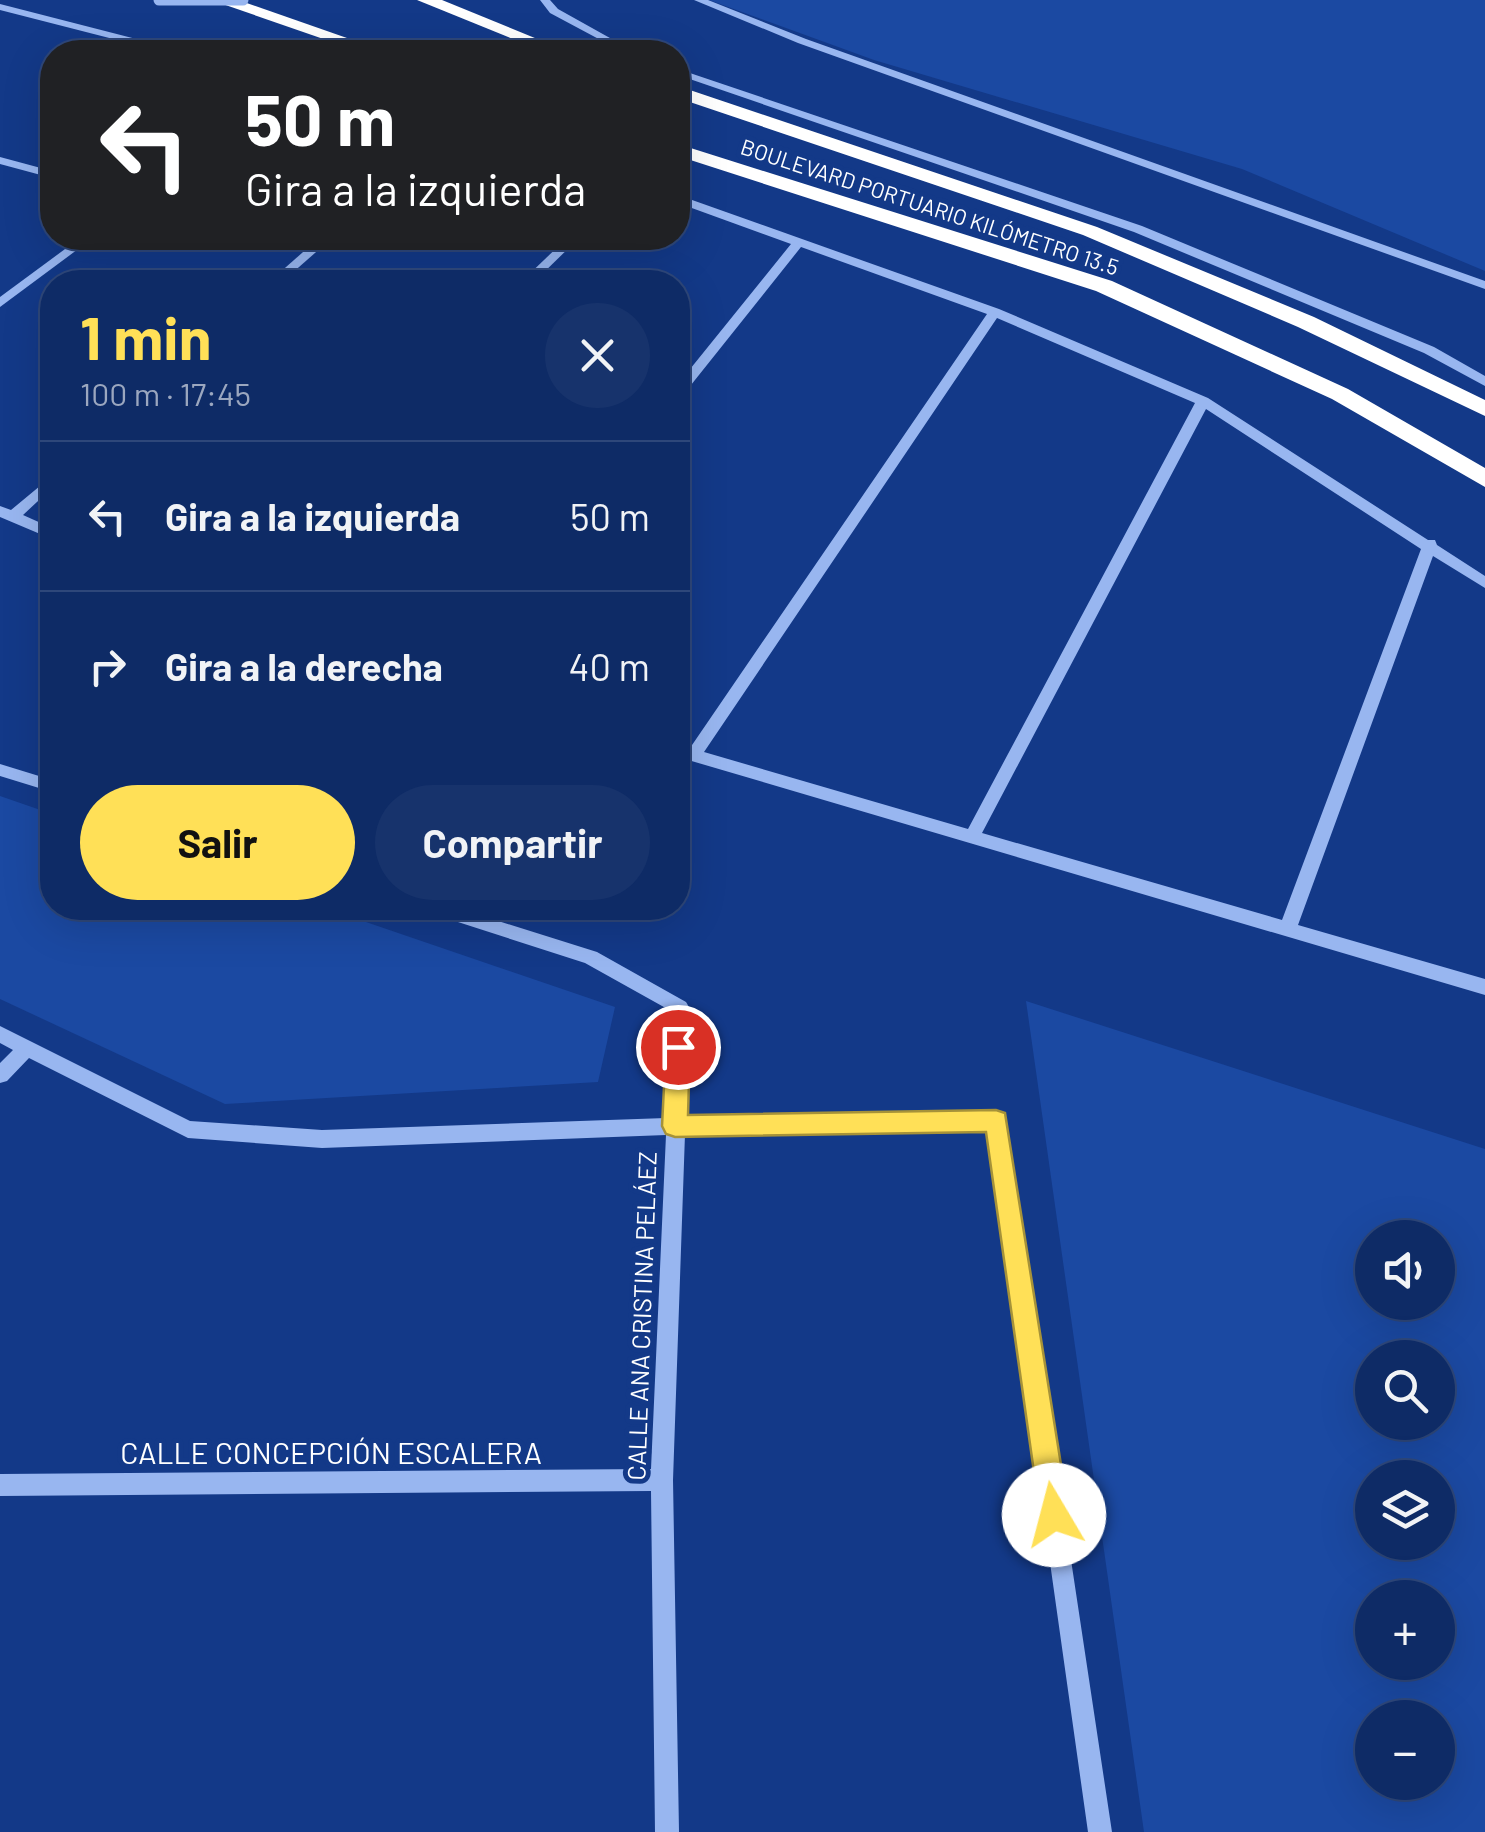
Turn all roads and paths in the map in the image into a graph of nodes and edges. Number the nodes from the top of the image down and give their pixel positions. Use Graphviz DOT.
graph roads {
  1 [pos="158,0"];
  2 [pos="220,0"];
  3 [pos="243,0"];
  4 [pos="426,0"];
  5 [pos="545,0"];
  6 [pos="699,0"];
  7 [pos="0,7"];
  8 [pos="128,40"];
  9 [pos="342,40"];
  10 [pos="529,40"];
  11 [pos="608,40"];
  12 [pos="690,76"];
  13 [pos="690,96"];
  14 [pos="690,154"];
  15 [pos="0,160"];
  16 [pos="40,172"];
  17 [pos="690,203"];
  18 [pos="800,242"];
  19 [pos="71,250"];
  20 [pos="312,250"];
  21 [pos="560,250"];
  22 [pos="44,270"];
  23 [pos="289,270"];
  24 [pos="540,270"];
  25 [pos="40,273"];
  26 [pos="1485,285"];
  27 [pos="0,303"];
  28 [pos="994,312"];
  29 [pos="690,377"];
  30 [pos="1485,382"];
  31 [pos="1203,401"];
  32 [pos="1485,409"];
  33 [pos="1485,479"];
  34 [pos="40,489"];
  35 [pos="6,513"];
  36 [pos="40,529"];
  37 [pos="1430,544"];
  38 [pos="1485,583"];
  39 [pos="690,747"];
  40 [pos="690,755"];
  41 [pos="0,770"];
  42 [pos="40,782"];
  43 [pos="973,836"];
  44 [pos="475,920"];
  45 [pos="1288,929"];
  46 [pos="1485,986"];
  47 [pos="0,1034"];
  48 [pos="28,1048"];
  49 [pos="0,1075"];
  50 [pos="675,1126"];
  51 [pos="662,1480"];
  52 [pos="0,1485"];
  53 [pos="667,1832"];
  54 [pos="1094,1832"];
  1 -- 3 [label="street, bridge"];
  2 -- 9 [label="highway"];
  4 -- 10 [label="highway"];
  5 -- 11 [label="street"];
  6 -- 26 [label="street"];
  7 -- 8 [label="street"];
  12 -- 30 [label="street"];
  13 -- 32 [label="highway, BOULEVARD PORTUARIO KILÓMETRO 13.5"];
  14 -- 33 [label="highway, BOULEVARD PORTUARIO KILÓMETRO 13.5"];
  15 -- 16 [label="street"];
  17 -- 18 [label="street"];
  18 -- 28 [label="street"];
  18 -- 29 [label="street"];
  19 -- 22 [label="street"];
  20 -- 23 [label="street"];
  21 -- 24 [label="street"];
  25 -- 27 [label="street"];
  28 -- 31 [label="street"];
  28 -- 39 [label="street"];
  31 -- 37 [label="street"];
  31 -- 43 [label="street"];
  34 -- 35 [label="street"];
  35 -- 36 [label="street"];
  37 -- 38 [label="street"];
  37 -- 45 [label="street"];
  40 -- 43 [label="street"];
  41 -- 42 [label="street"];
  43 -- 45 [label="street"];
  44 -- 50 [label="street, CALLE ANA CRISTINA PELÁEZ"];
  45 -- 46 [label="street"];
  47 -- 48 [label="street"];
  48 -- 49 [label="street"];
  48 -- 50 [label="street"];
  50 -- 51 [label="street, CALLE ANA CRISTINA PELÁEZ"];
  50 -- 54 [label="street"];
  51 -- 52 [label="street, CALLE CONCEPCIÓN ESCALERA"];
  51 -- 53 [label="street, CALLE ANA CRISTINA PELÁEZ"];
}
